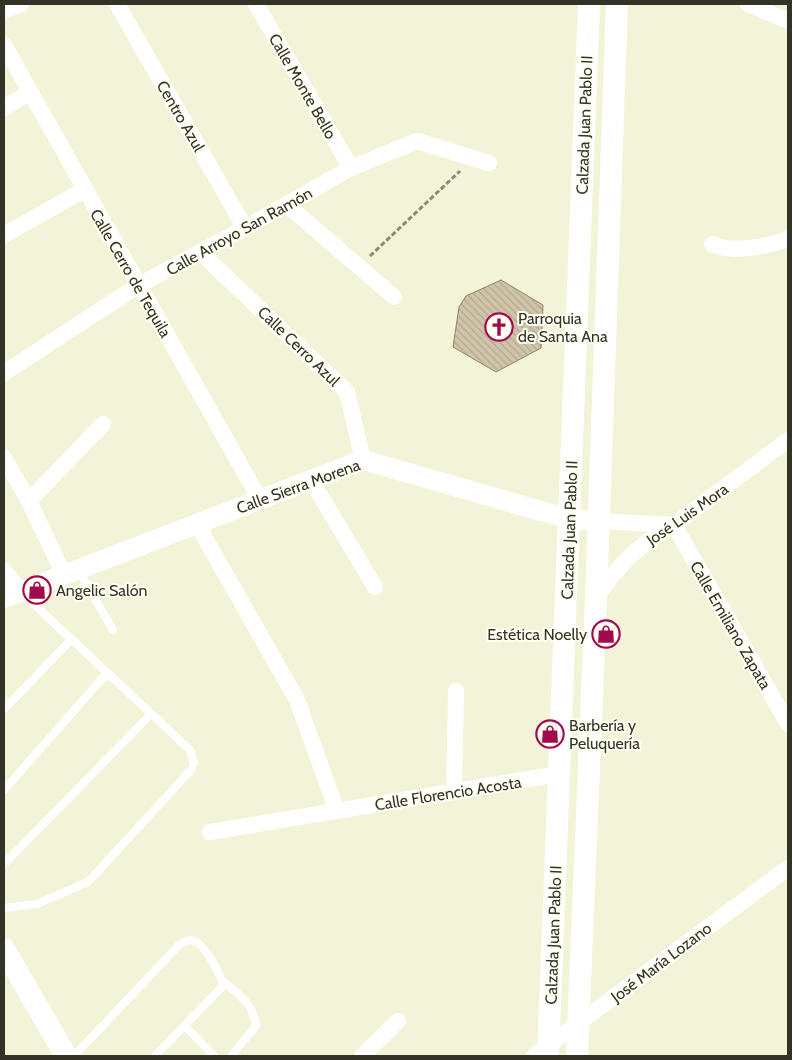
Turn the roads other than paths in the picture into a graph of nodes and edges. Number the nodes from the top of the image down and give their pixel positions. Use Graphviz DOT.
graph roads {
  1 [pos="21,4"];
  2 [pos="117,4"];
  3 [pos="256,4"];
  4 [pos="589,4"];
  5 [pos="617,4"];
  6 [pos="748,4"];
  7 [pos="4,11"];
  8 [pos="788,21"];
  9 [pos="4,45"];
  10 [pos="29,93"];
  11 [pos="4,108"];
  12 [pos="482,160"];
  13 [pos="351,168"];
  14 [pos="84,190"];
  15 [pos="287,205"];
  16 [pos="581,222"];
  17 [pos="246,228"];
  18 [pos="4,235"];
  19 [pos="608,236"];
  20 [pos="788,240"];
  21 [pos="712,244"];
  22 [pos="200,252"];
  23 [pos="138,285"];
  24 [pos="394,298"];
  25 [pos="4,373"];
  26 [pos="103,424"];
  27 [pos="788,440"];
  28 [pos="4,458"];
  29 [pos="363,460"];
  30 [pos="311,480"];
  31 [pos="260,500"];
  32 [pos="29,501"];
  33 [pos="569,519"];
  34 [pos="599,521"];
  35 [pos="197,524"];
  36 [pos="674,526"];
  37 [pos="4,571"];
  38 [pos="71,572"];
  39 [pos="376,587"];
  40 [pos="12,594"];
  41 [pos="596,598"];
  42 [pos="113,630"];
  43 [pos="72,640"];
  44 [pos="106,673"];
  45 [pos="456,691"];
  46 [pos="4,709"];
  47 [pos="151,714"];
  48 [pos="788,724"];
  49 [pos="559,774"];
  50 [pos="4,790"];
  51 [pos="454,792"];
  52 [pos="337,811"];
  53 [pos="210,832"];
  54 [pos="4,864"];
  55 [pos="788,868"];
  56 [pos="4,908"];
  57 [pos="4,950"];
  58 [pos="223,981"];
  59 [pos="398,1021"];
  60 [pos="578,1024"];
  61 [pos="185,1026"];
  62 [pos="543,1053"];
  63 [pos="66,1056"];
  64 [pos="74,1056"];
  65 [pos="156,1056"];
  66 [pos="214,1056"];
  67 [pos="231,1056"];
  68 [pos="362,1056"];
  69 [pos="577,1056"];
  1 -- 7 [label="street"];
  2 -- 17 [label="street, Centro Azul"];
  3 -- 13 [label="street, Calle Monte Bello"];
  4 -- 16 [label="main road, Calzada Juan Pablo II"];
  5 -- 19 [label="main road, Calzada Juan Pablo II"];
  6 -- 8 [label="street"];
  9 -- 10 [label="street, Calle Cerro de Tequila"];
  10 -- 11 [label="street"];
  10 -- 14 [label="street, Calle Cerro de Tequila"];
  12 -- 13 [label="street, Calle Arroyo San Ramón"];
  13 -- 15 [label="street, Calle Arroyo San Ramón"];
  14 -- 18 [label="street"];
  14 -- 23 [label="street, Calle Cerro de Tequila"];
  15 -- 17 [label="street, Calle Arroyo San Ramón"];
  15 -- 24 [label="street"];
  16 -- 19 [label="main road"];
  16 -- 33 [label="main road, Calzada Juan Pablo II"];
  17 -- 22 [label="street, Calle Arroyo San Ramón"];
  19 -- 34 [label="main road, Calzada Juan Pablo II"];
  20 -- 21 [label="street"];
  22 -- 23 [label="street, Calle Arroyo San Ramón"];
  22 -- 29 [label="street, Calle Cerro Azul"];
  23 -- 25 [label="street, Calle Arroyo San Ramón"];
  23 -- 31 [label="street, Calle Cerro de Tequila"];
  26 -- 32 [label="street"];
  27 -- 36 [label="street, José Luis Mora"];
  28 -- 32 [label="street"];
  29 -- 30 [label="street, Calle Sierra Morena"];
  29 -- 33 [label="street, Calle Sierra Morena"];
  30 -- 31 [label="street, Calle Sierra Morena"];
  30 -- 39 [label="street"];
  31 -- 35 [label="street, Calle Sierra Morena"];
  32 -- 38 [label="street"];
  33 -- 34 [label="street, Calle Sierra Morena"];
  33 -- 49 [label="main road, Calzada Juan Pablo II"];
  34 -- 36 [label="street"];
  34 -- 41 [label="main road, Calzada Juan Pablo II"];
  35 -- 38 [label="street, Calle Sierra Morena"];
  35 -- 52 [label="street"];
  36 -- 41 [label="street, José Luis Mora"];
  36 -- 48 [label="street, Calle Emiliano Zapata"];
  37 -- 40 [label="street"];
  38 -- 40 [label="street, Calle Sierra Morena"];
  38 -- 42 [label="lane"];
  40 -- 43 [label="lane"];
  41 -- 60 [label="main road, Calzada Juan Pablo II"];
  43 -- 44 [label="lane"];
  43 -- 46 [label="lane"];
  44 -- 47 [label="lane"];
  44 -- 50 [label="lane"];
  45 -- 51 [label="street"];
  47 -- 54 [label="lane"];
  47 -- 56 [label="lane"];
  49 -- 51 [label="street, Calle Florencio Acosta"];
  49 -- 62 [label="main road, Calzada Juan Pablo II"];
  51 -- 52 [label="street, Calle Florencio Acosta"];
  52 -- 53 [label="street, Calle Florencio Acosta"];
  55 -- 60 [label="street, José María Lozano"];
  57 -- 63 [label="main road"];
  58 -- 61 [label="lane"];
  58 -- 64 [label="lane"];
  58 -- 67 [label="lane"];
  59 -- 68 [label="street"];
  60 -- 62 [label="street, José María Lozano"];
  60 -- 69 [label="main road, Calzada Juan Pablo II"];
  61 -- 65 [label="lane"];
  61 -- 66 [label="lane"];
}
